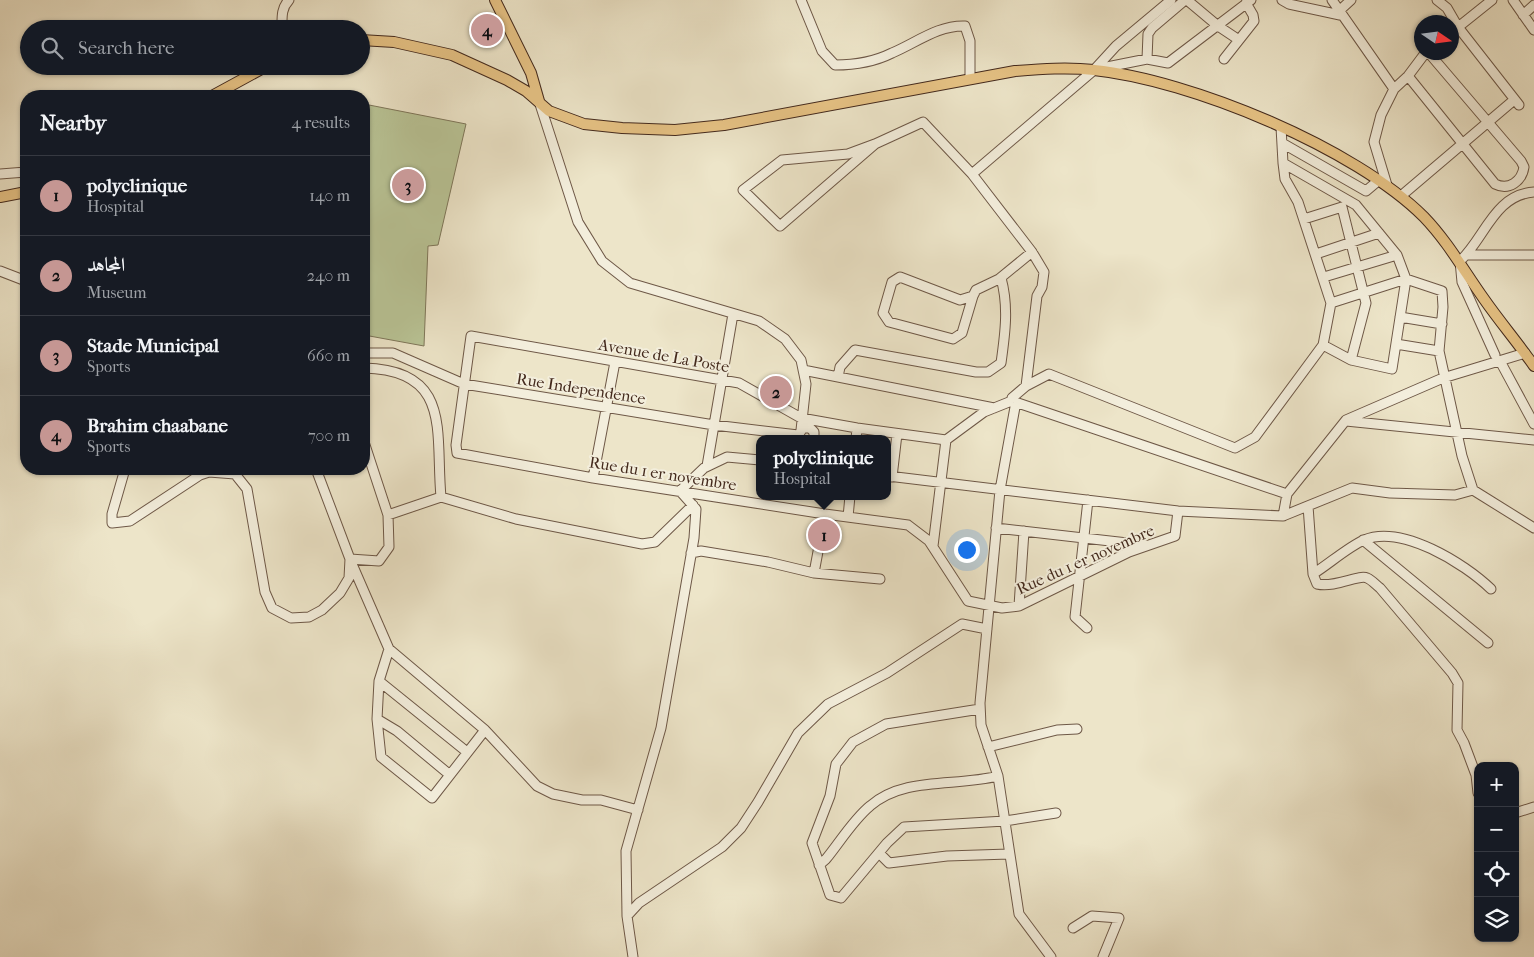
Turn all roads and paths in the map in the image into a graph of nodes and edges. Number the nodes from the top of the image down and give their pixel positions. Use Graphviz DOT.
graph roads {
  1 [pos="290,0"];
  2 [pos="496,0"];
  3 [pos="801,0"];
  4 [pos="1171,0"];
  5 [pos="1186,0"];
  6 [pos="1282,0"];
  7 [pos="1332,0"];
  8 [pos="1351,0"];
  9 [pos="1437,0"];
  10 [pos="1492,0"];
  11 [pos="1513,0"];
  12 [pos="1249,2"];
  13 [pos="1534,6"];
  14 [pos="1340,13"];
  15 [pos="1450,15"];
  16 [pos="1522,15"];
  17 [pos="282,20"];
  18 [pos="1218,26"];
  19 [pos="1459,26"];
  20 [pos="1534,30"];
  21 [pos="1459,34"];
  22 [pos="1239,40"];
  23 [pos="370,41"];
  24 [pos="1147,59"];
  25 [pos="1224,59"];
  26 [pos="1421,60"];
  27 [pos="1434,60"];
  28 [pos="1094,70"];
  29 [pos="250,75"];
  30 [pos="1408,76"];
  31 [pos="970,79"];
  32 [pos="1394,89"];
  33 [pos="223,90"];
  34 [pos="539,101"];
  35 [pos="1489,121"];
  36 [pos="1281,127"];
  37 [pos="1282,143"];
  38 [pos="875,144"];
  39 [pos="1463,144"];
  40 [pos="1283,163"];
  41 [pos="20,172"];
  42 [pos="0,174"];
  43 [pos="972,174"];
  44 [pos="1382,182"];
  45 [pos="1366,191"];
  46 [pos="1534,192"];
  47 [pos="20,193"];
  48 [pos="1401,196"];
  49 [pos="0,198"];
  50 [pos="1356,205"];
  51 [pos="1304,219"];
  52 [pos="1378,233"];
  53 [pos="1351,242"];
  54 [pos="1032,252"];
  55 [pos="1316,254"];
  56 [pos="1397,255"];
  57 [pos="1534,255"];
  58 [pos="1463,258"];
  59 [pos="1358,266"];
  60 [pos="0,271"];
  61 [pos="1324,277"];
  62 [pos="1001,278"];
  63 [pos="20,279"];
  64 [pos="1406,279"];
  65 [pos="1365,292"];
  66 [pos="972,296"];
  67 [pos="1331,304"];
  68 [pos="733,314"];
  69 [pos="1400,317"];
  70 [pos="1442,324"];
  71 [pos="1396,344"];
  72 [pos="1323,345"];
  73 [pos="1439,351"];
  74 [pos="370,353"];
  75 [pos="1525,353"];
  76 [pos="1497,358"];
  77 [pos="1352,360"];
  78 [pos="615,362"];
  79 [pos="1534,366"];
  80 [pos="370,368"];
  81 [pos="803,370"];
  82 [pos="838,377"];
  83 [pos="1445,377"];
  84 [pos="722,380"];
  85 [pos="464,384"];
  86 [pos="1026,386"];
  87 [pos="1013,403"];
  88 [pos="606,408"];
  89 [pos="994,408"];
  90 [pos="802,418"];
  91 [pos="1346,420"];
  92 [pos="1534,424"];
  93 [pos="714,425"];
  94 [pos="857,428"];
  95 [pos="1457,433"];
  96 [pos="799,434"];
  97 [pos="897,434"];
  98 [pos="814,435"];
  99 [pos="856,435"];
  100 [pos="946,440"];
  101 [pos="1534,440"];
  102 [pos="458,453"];
  103 [pos="370,460"];
  104 [pos="756,460"];
  105 [pos="707,466"];
  106 [pos="891,471"];
  107 [pos="123,475"];
  108 [pos="200,475"];
  109 [pos="236,475"];
  110 [pos="318,475"];
  111 [pos="891,477"];
  112 [pos="594,478"];
  113 [pos="941,482"];
  114 [pos="1000,490"];
  115 [pos="1474,490"];
  116 [pos="680,491"];
  117 [pos="1287,494"];
  118 [pos="441,497"];
  119 [pos="850,500"];
  120 [pos="1088,500"];
  121 [pos="693,505"];
  122 [pos="1308,506"];
  123 [pos="1178,511"];
  124 [pos="825,514"];
  125 [pos="388,515"];
  126 [pos="1283,516"];
  127 [pos="848,517"];
  128 [pos="996,528"];
  129 [pos="1534,528"];
  130 [pos="1024,531"];
  131 [pos="1084,539"];
  132 [pos="1364,540"];
  133 [pos="1148,545"];
  134 [pos="933,546"];
  135 [pos="691,553"];
  136 [pos="350,559"];
  137 [pos="814,573"];
  138 [pos="1313,574"];
  139 [pos="1080,576"];
  140 [pos="880,579"];
  141 [pos="1491,589"];
  142 [pos="989,606"];
  143 [pos="1018,606"];
  144 [pos="1087,628"];
  145 [pos="987,629"];
  146 [pos="1488,643"];
  147 [pos="390,649"];
  148 [pos="379,682"];
  149 [pos="980,709"];
  150 [pos="377,719"];
  151 [pos="1077,729"];
  152 [pos="485,730"];
  153 [pos="988,747"];
  154 [pos="468,752"];
  155 [pos="1474,770"];
  156 [pos="450,775"];
  157 [pos="998,776"];
  158 [pos="1534,807"];
  159 [pos="638,810"];
  160 [pos="1519,812"];
  161 [pos="1056,813"];
  162 [pos="1005,821"];
  163 [pos="879,852"];
  164 [pos="1009,854"];
  165 [pos="819,864"];
  166 [pos="627,916"];
  167 [pos="1073,928"];
  168 [pos="633,957"];
  169 [pos="1051,957"];
  170 [pos="1103,957"];
  1 -- 17 [label="street"];
  2 -- 34 [label="main road"];
  3 -- 31 [label="street"];
  4 -- 28 [label="street"];
  5 -- 18 [label="street"];
  5 -- 24 [label="street"];
  6 -- 14 [label="street"];
  7 -- 14 [label="street"];
  8 -- 14 [label="street"];
  9 -- 15 [label="street"];
  10 -- 19 [label="street"];
  11 -- 16 [label="street"];
  12 -- 18 [label="street"];
  12 -- 22 [label="street"];
  13 -- 16 [label="street"];
  14 -- 32 [label="street"];
  16 -- 20 [label="street"];
  18 -- 22 [label="street"];
  18 -- 24 [label="street"];
  21 -- 35 [label="street"];
  22 -- 25 [label="street"];
  23 -- 34 [label="main road"];
  24 -- 28 [label="street"];
  26 -- 30 [label="street"];
  27 -- 35 [label="street"];
  28 -- 31 [label="main road"];
  28 -- 36 [label="main road"];
  28 -- 43 [label="street"];
  29 -- 33 [label="main road"];
  30 -- 32 [label="street"];
  30 -- 39 [label="street"];
  31 -- 34 [label="main road"];
  32 -- 44 [label="street"];
  34 -- 68 [label="street"];
  35 -- 39 [label="street"];
  35 -- 39 [label="street"];
  36 -- 37 [label="street"];
  36 -- 44 [label="main road"];
  37 -- 40 [label="street"];
  37 -- 45 [label="street"];
  38 -- 38 [label="street"];
  38 -- 43 [label="street"];
  39 -- 48 [label="street"];
  40 -- 50 [label="street"];
  40 -- 51 [label="street"];
  41 -- 42 [label="street"];
  43 -- 54 [label="street"];
  44 -- 45 [label="street"];
  44 -- 48 [label="main road"];
  45 -- 50 [label="street"];
  46 -- 58 [label="street"];
  47 -- 49 [label="main road"];
  48 -- 58 [label="main road"];
  50 -- 52 [label="street"];
  51 -- 53 [label="street"];
  51 -- 55 [label="street"];
  52 -- 53 [label="street"];
  52 -- 56 [label="street"];
  53 -- 55 [label="street"];
  53 -- 59 [label="street"];
  54 -- 62 [label="street"];
  54 -- 86 [label="street"];
  55 -- 61 [label="street"];
  56 -- 59 [label="street"];
  56 -- 64 [label="street"];
  57 -- 58 [label="street"];
  58 -- 75 [label="main road"];
  58 -- 76 [label="street"];
  59 -- 61 [label="street"];
  59 -- 65 [label="street"];
  60 -- 63 [label="street"];
  61 -- 67 [label="street"];
  62 -- 66 [label="street"];
  62 -- 82 [label="street"];
  64 -- 65 [label="street"];
  64 -- 69 [label="street"];
  64 -- 70 [label="street"];
  65 -- 67 [label="street"];
  65 -- 77 [label="street"];
  66 -- 66 [label="street"];
  67 -- 72 [label="street"];
  68 -- 81 [label="street"];
  68 -- 84 [label="street"];
  69 -- 70 [label="street"];
  69 -- 71 [label="street"];
  70 -- 73 [label="street"];
  71 -- 73 [label="street"];
  71 -- 77 [label="street"];
  72 -- 77 [label="street"];
  72 -- 86 [label="street"];
  73 -- 83 [label="street"];
  74 -- 85 [label="street, Rue Independence"];
  75 -- 76 [label="street"];
  75 -- 79 [label="main road"];
  76 -- 83 [label="street"];
  76 -- 92 [label="street"];
  78 -- 84 [label="street, Avenue de La Poste"];
  78 -- 85 [label="street, Avenue de La Poste"];
  78 -- 88 [label="street"];
  80 -- 118 [label="street"];
  81 -- 82 [label="street"];
  81 -- 90 [label="street"];
  82 -- 89 [label="street"];
  83 -- 91 [label="street"];
  83 -- 95 [label="street"];
  84 -- 90 [label="street, Avenue de La Poste"];
  84 -- 93 [label="street"];
  85 -- 88 [label="street, Rue Independence"];
  85 -- 102 [label="street, Avenue de La Poste"];
  86 -- 87 [label="street"];
  87 -- 89 [label="street"];
  87 -- 114 [label="street"];
  87 -- 117 [label="street"];
  88 -- 93 [label="street, Rue Independence"];
  88 -- 112 [label="street"];
  89 -- 100 [label="street"];
  90 -- 94 [label="street, Avenue de La Poste"];
  90 -- 96 [label="street"];
  91 -- 95 [label="street"];
  91 -- 117 [label="street"];
  93 -- 96 [label="street, Rue Independence"];
  93 -- 105 [label="street"];
  94 -- 97 [label="street, Avenue de La Poste"];
  94 -- 99 [label="street"];
  95 -- 101 [label="street"];
  95 -- 115 [label="street"];
  96 -- 98 [label="street"];
  97 -- 100 [label="street, Avenue de La Poste"];
  97 -- 106 [label="street"];
  100 -- 113 [label="street"];
  102 -- 112 [label="street, Rue du 1 er novembre"];
  103 -- 125 [label="street"];
  104 -- 105 [label="street"];
  105 -- 116 [label="street"];
  107 -- 108 [label="street"];
  109 -- 136 [label="street"];
  110 -- 136 [label="street"];
  111 -- 113 [label="street"];
  112 -- 116 [label="street, Rue du 1 er novembre"];
  113 -- 114 [label="street"];
  113 -- 134 [label="street"];
  114 -- 120 [label="street"];
  114 -- 128 [label="street"];
  115 -- 122 [label="street"];
  115 -- 129 [label="street"];
  116 -- 121 [label="street"];
  116 -- 124 [label="street, Rue du 1 er novembre"];
  117 -- 126 [label="street"];
  118 -- 121 [label="street"];
  118 -- 125 [label="street"];
  119 -- 127 [label="street"];
  120 -- 123 [label="street"];
  120 -- 131 [label="street"];
  121 -- 135 [label="street"];
  122 -- 126 [label="street"];
  122 -- 138 [label="street"];
  123 -- 126 [label="street"];
  123 -- 133 [label="street, Rue du 1 er novembre"];
  124 -- 127 [label="street, Rue du 1 er novembre"];
  124 -- 137 [label="street"];
  125 -- 136 [label="street"];
  127 -- 134 [label="street, Rue du 1 er novembre"];
  128 -- 130 [label="street"];
  128 -- 142 [label="street"];
  130 -- 131 [label="street"];
  130 -- 143 [label="street"];
  131 -- 133 [label="street"];
  131 -- 139 [label="street"];
  132 -- 138 [label="street"];
  132 -- 141 [label="street"];
  132 -- 146 [label="street"];
  133 -- 139 [label="street, Rue du 1 er novembre"];
  134 -- 142 [label="street, Rue du 1 er novembre"];
  135 -- 137 [label="street"];
  135 -- 159 [label="street"];
  136 -- 147 [label="street"];
  137 -- 140 [label="street"];
  138 -- 155 [label="street"];
  139 -- 143 [label="street, Rue du 1 er novembre"];
  139 -- 144 [label="street"];
  142 -- 143 [label="street, Rue du 1 er novembre"];
  142 -- 145 [label="street"];
  145 -- 149 [label="street"];
  145 -- 166 [label="street"];
  147 -- 148 [label="street"];
  147 -- 152 [label="street"];
  148 -- 150 [label="street"];
  148 -- 154 [label="street"];
  149 -- 153 [label="street"];
  149 -- 165 [label="street"];
  150 -- 156 [label="street"];
  150 -- 156 [label="street"];
  151 -- 153 [label="street"];
  152 -- 154 [label="street"];
  152 -- 159 [label="street"];
  153 -- 157 [label="street"];
  154 -- 156 [label="street"];
  157 -- 162 [label="street"];
  157 -- 165 [label="street"];
  158 -- 160 [label="street"];
  159 -- 166 [label="street"];
  161 -- 162 [label="street"];
  162 -- 163 [label="street"];
  162 -- 164 [label="street"];
  163 -- 164 [label="street"];
  163 -- 165 [label="street"];
  164 -- 169 [label="street"];
  166 -- 168 [label="street"];
  167 -- 170 [label="street"];
}
